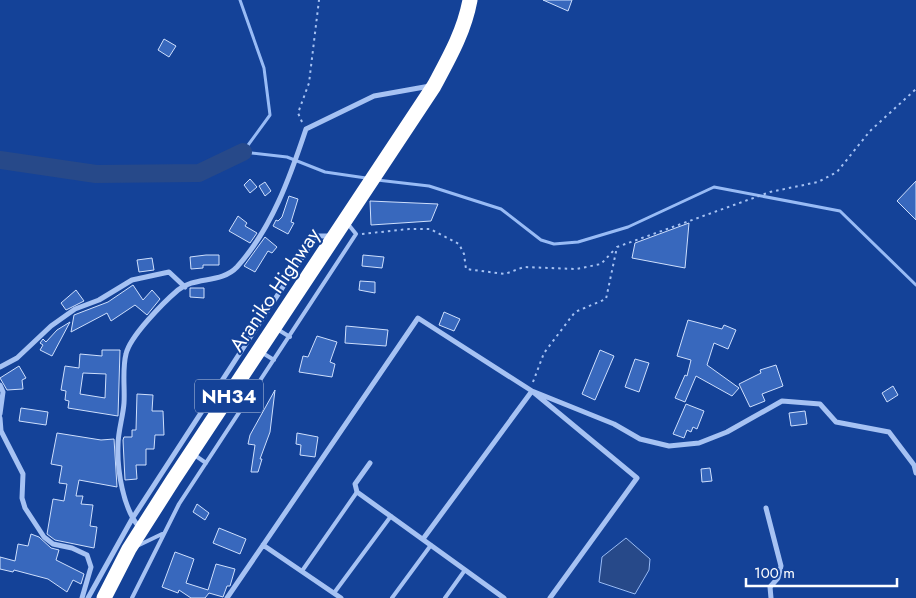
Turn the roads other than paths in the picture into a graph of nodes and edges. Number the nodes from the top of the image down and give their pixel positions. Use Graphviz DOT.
graph roads {
  1 [pos="470,0"];
  2 [pos="434,86"];
  3 [pos="345,221"];
  4 [pos="335,236"];
  5 [pos="323,254"];
  6 [pos="338,262"];
  7 [pos="185,287"];
  8 [pos="274,327"];
  9 [pos="290,337"];
  10 [pos="259,350"];
  11 [pos="274,360"];
  12 [pos="0,367"];
  13 [pos="240,380"];
  14 [pos="0,385"];
  15 [pos="254,390"];
  16 [pos="532,390"];
  17 [pos="204,405"];
  18 [pos="220,409"];
  19 [pos="0,414"];
  20 [pos="0,418"];
  21 [pos="210,425"];
  22 [pos="224,434"];
  23 [pos="185,449"];
  24 [pos="206,463"];
  25 [pos="370,463"];
  26 [pos="916,473"];
  27 [pos="357,492"];
  28 [pos="766,508"];
  29 [pos="391,516"];
  30 [pos="136,524"];
  31 [pos="164,533"];
  32 [pos="423,539"];
  33 [pos="264,545"];
  34 [pos="431,545"];
  35 [pos="129,549"];
  36 [pos="465,570"];
  37 [pos="302,571"];
  38 [pos="334,593"];
  39 [pos="496,596"];
  40 [pos="82,598"];
  41 [pos="88,598"];
  42 [pos="104,598"];
  43 [pos="132,598"];
  44 [pos="228,598"];
  45 [pos="341,598"];
  46 [pos="392,598"];
  47 [pos="445,598"];
  48 [pos="504,598"];
  49 [pos="550,598"];
  50 [pos="771,598"];
  1 -- 2 [label="highway, Araniko Highway / NH34"];
  2 -- 3 [label="highway, Araniko Highway / NH34"];
  2 -- 7 [label="street"];
  3 -- 4 [label="highway, Araniko Highway / NH34"];
  3 -- 6 [label="lane"];
  4 -- 5 [label="highway, Araniko Highway / NH34"];
  4 -- 17 [label="street"];
  5 -- 6 [label="lane"];
  5 -- 8 [label="highway, Araniko Highway / NH34"];
  6 -- 9 [label="lane"];
  7 -- 12 [label="street"];
  7 -- 30 [label="street"];
  8 -- 9 [label="lane"];
  8 -- 10 [label="highway, Araniko Highway / NH34"];
  9 -- 11 [label="lane"];
  10 -- 11 [label="lane"];
  10 -- 13 [label="highway, Araniko Highway / NH34"];
  11 -- 15 [label="lane"];
  13 -- 15 [label="lane"];
  13 -- 18 [label="highway, Araniko Highway / NH34"];
  14 -- 19 [label="street"];
  15 -- 22 [label="lane"];
  16 -- 26 [label="street"];
  16 -- 32 [label="street"];
  16 -- 33 [label="street"];
  16 -- 49 [label="street"];
  17 -- 18 [label="lane"];
  17 -- 23 [label="street"];
  18 -- 21 [label="highway, Araniko Highway / NH34"];
  20 -- 40 [label="street"];
  21 -- 22 [label="lane"];
  21 -- 23 [label="highway, Araniko Highway / NH34"];
  22 -- 24 [label="lane"];
  23 -- 24 [label="lane"];
  23 -- 30 [label="highway, Araniko Highway / NH34"];
  24 -- 31 [label="lane"];
  25 -- 27 [label="street"];
  27 -- 29 [label="street"];
  27 -- 37 [label="lane"];
  28 -- 50 [label="street"];
  29 -- 32 [label="street"];
  29 -- 38 [label="lane"];
  30 -- 35 [label="highway, Araniko Highway / NH34"];
  30 -- 41 [label="street"];
  31 -- 35 [label="lane"];
  31 -- 43 [label="lane"];
  32 -- 34 [label="street"];
  33 -- 37 [label="street"];
  33 -- 44 [label="street"];
  34 -- 36 [label="street"];
  34 -- 46 [label="lane"];
  35 -- 42 [label="highway, Araniko Highway / NH34"];
  36 -- 39 [label="street"];
  36 -- 47 [label="lane"];
  37 -- 38 [label="street"];
  38 -- 45 [label="street"];
  39 -- 48 [label="street"];
}
